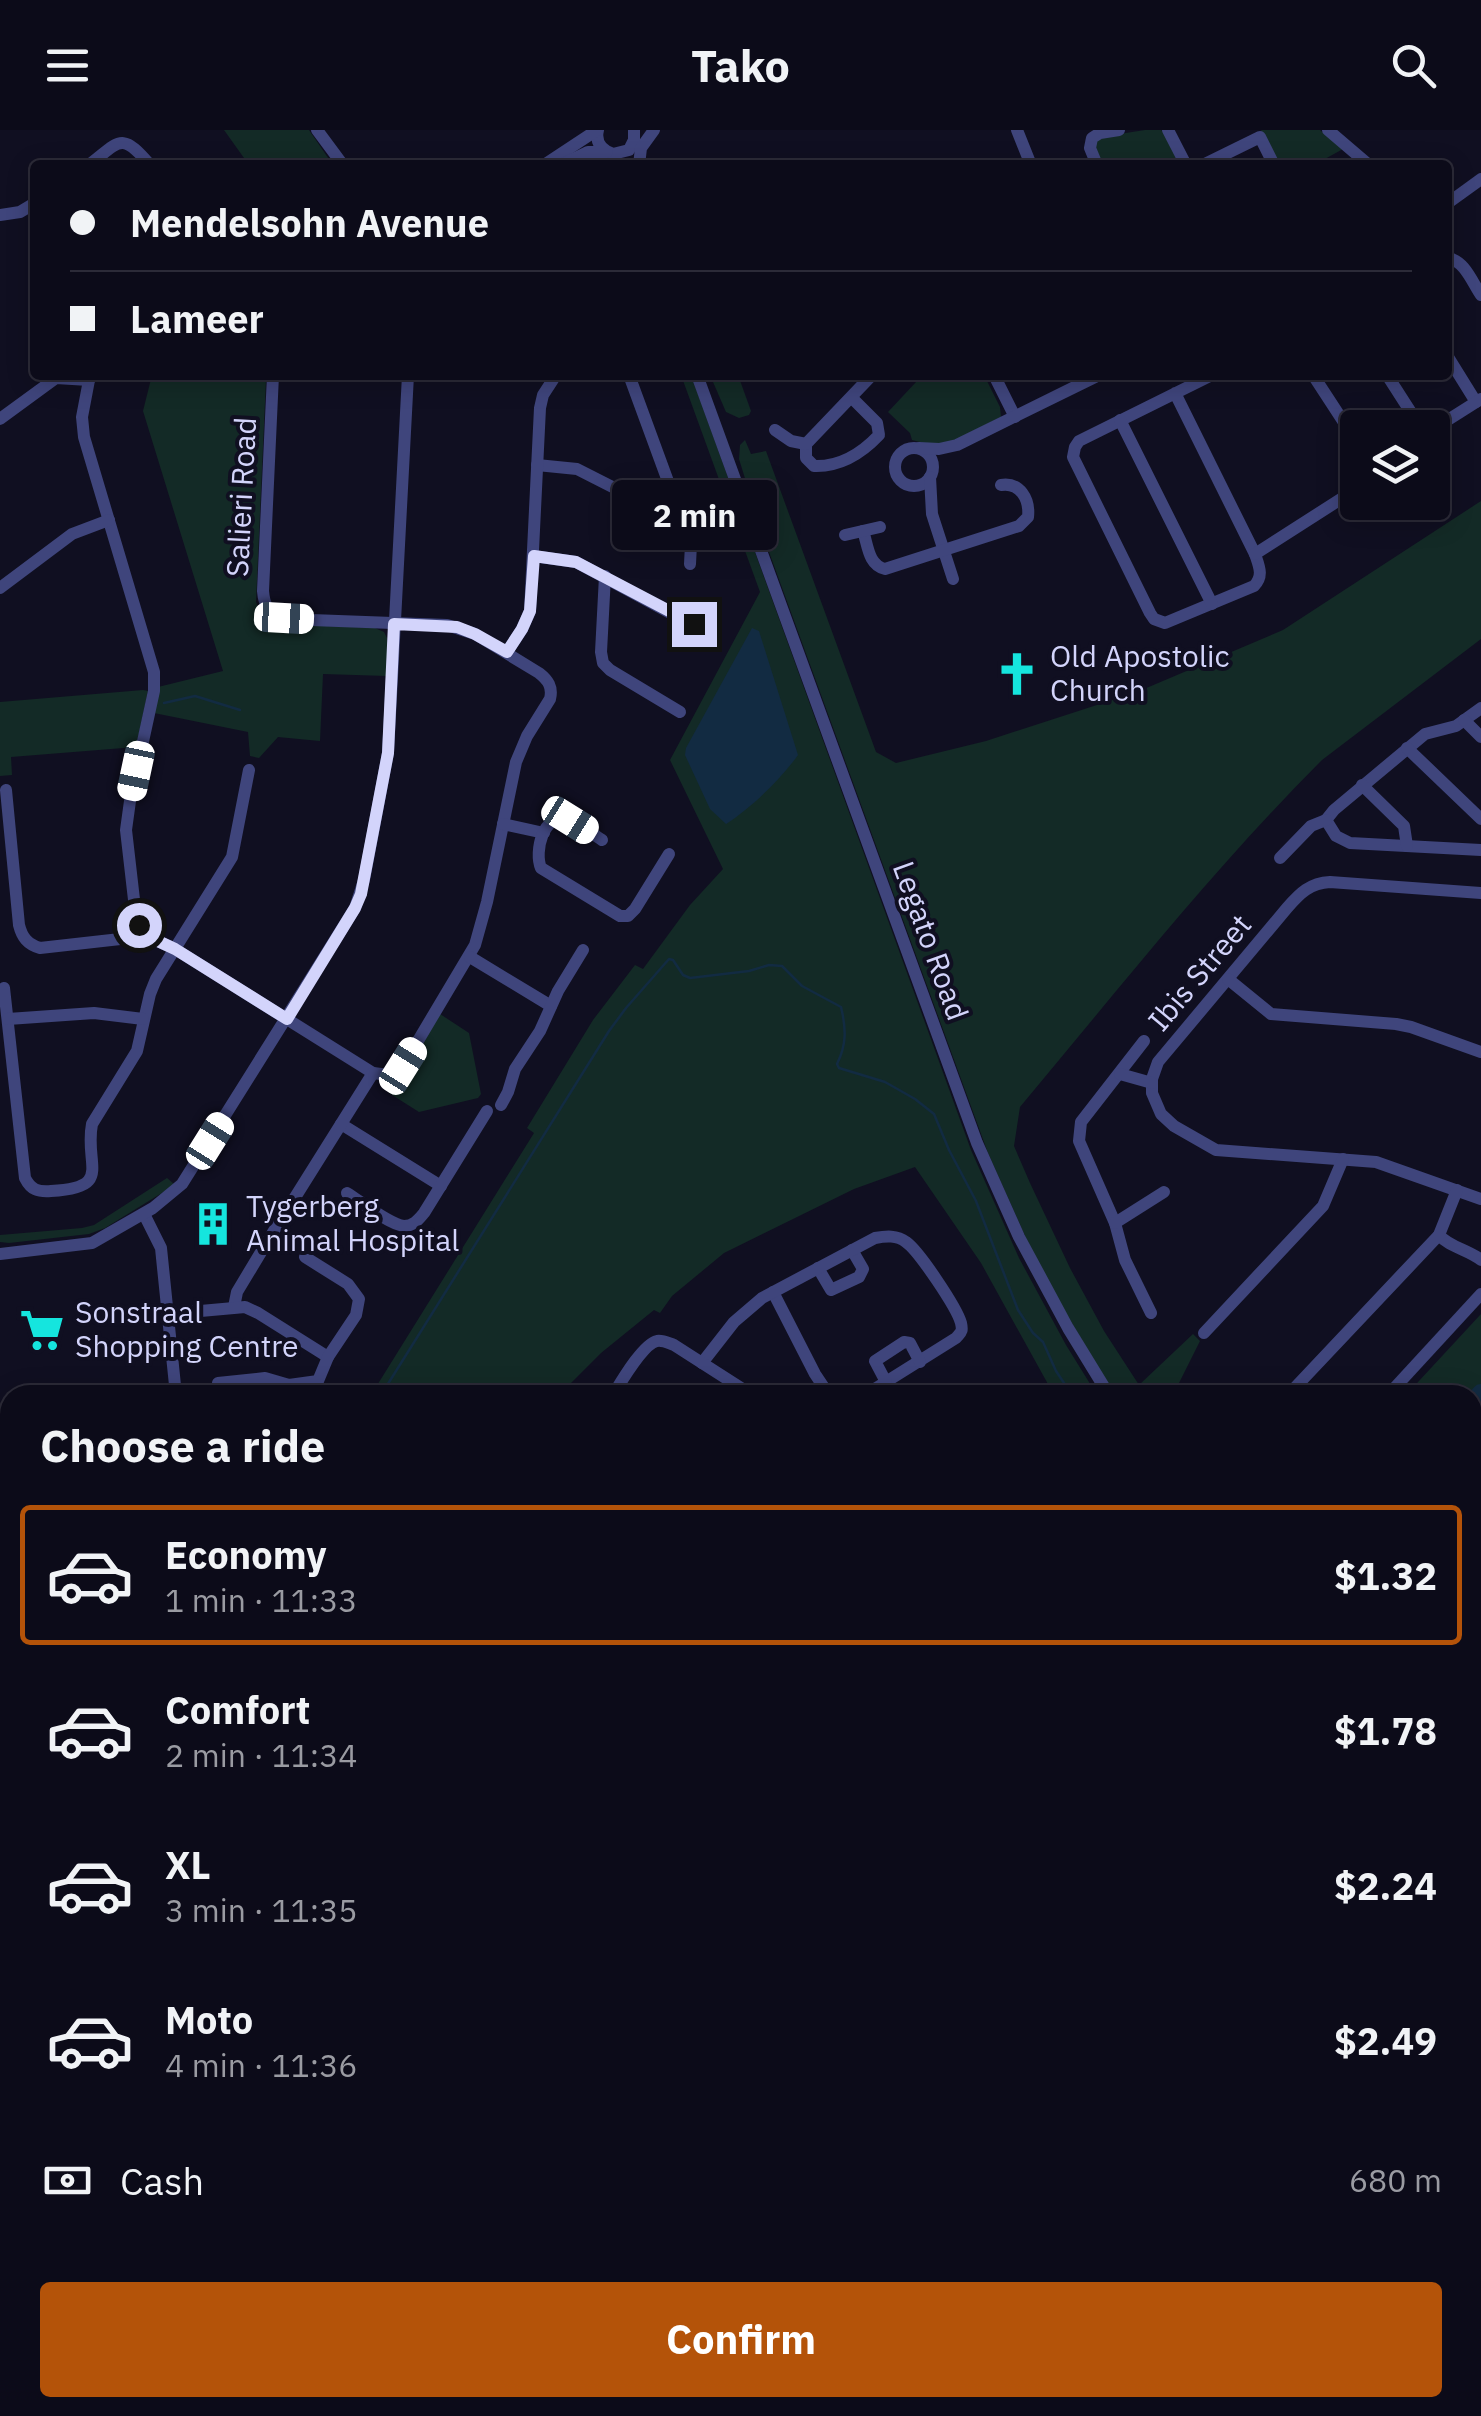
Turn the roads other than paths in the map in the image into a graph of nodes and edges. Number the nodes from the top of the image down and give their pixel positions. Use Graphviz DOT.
graph roads {
  1 [pos="317,130"];
  2 [pos="597,130"];
  3 [pos="654,130"];
  4 [pos="1119,130"];
  5 [pos="1168,130"];
  6 [pos="1328,130"];
  7 [pos="1018,132"];
  8 [pos="1258,134"];
  9 [pos="635,137"];
  10 [pos="613,157"];
  11 [pos="95,160"];
  12 [pos="146,160"];
  13 [pos="339,160"];
  14 [pos="552,160"];
  15 [pos="571,160"];
  16 [pos="640,160"];
  17 [pos="1030,160"];
  18 [pos="1095,160"];
  19 [pos="1183,160"];
  20 [pos="1212,160"];
  21 [pos="1271,160"];
  22 [pos="1363,160"];
  23 [pos="1481,180"];
  24 [pos="1452,200"];
  25 [pos="30,206"];
  26 [pos="0,214"];
  27 [pos="1452,259"];
  28 [pos="1481,295"];
  29 [pos="1452,363"];
  30 [pos="53,380"];
  31 [pos="89,380"];
  32 [pos="273,380"];
  33 [pos="408,380"];
  34 [pos="553,380"];
  35 [pos="631,380"];
  36 [pos="701,380"];
  37 [pos="867,380"];
  38 [pos="997,380"];
  39 [pos="1088,380"];
  40 [pos="1202,380"];
  41 [pos="1316,380"];
  42 [pos="1390,380"];
  43 [pos="1175,394"];
  44 [pos="851,397"];
  45 [pos="1478,400"];
  46 [pos="1409,410"];
  47 [pos="1015,416"];
  48 [pos="1340,416"];
  49 [pos="1450,418"];
  50 [pos="0,419"];
  51 [pos="1120,420"];
  52 [pos="775,430"];
  53 [pos="806,444"];
  54 [pos="957,445"];
  55 [pos="919,448"];
  56 [pos="537,465"];
  57 [pos="932,473"];
  58 [pos="1001,485"];
  59 [pos="911,486"];
  60 [pos="1340,499"];
  61 [pos="932,514"];
  62 [pos="682,517"];
  63 [pos="109,520"];
  64 [pos="880,526"];
  65 [pos="863,531"];
  66 [pos="844,534"];
  67 [pos="943,550"];
  68 [pos="1254,554"];
  69 [pos="534,556"];
  70 [pos="690,564"];
  71 [pos="605,576"];
  72 [pos="953,579"];
  73 [pos="0,588"];
  74 [pos="1212,604"];
  75 [pos="394,624"];
  76 [pos="711,635"];
  77 [pos="507,652"];
  78 [pos="1481,708"];
  79 [pos="680,712"];
  80 [pos="1464,720"];
  81 [pos="1481,738"];
  82 [pos="1407,748"];
  83 [pos="250,770"];
  84 [pos="1362,785"];
  85 [pos="6,790"];
  86 [pos="1481,819"];
  87 [pos="1326,820"];
  88 [pos="503,824"];
  89 [pos="544,833"];
  90 [pos="602,840"];
  91 [pos="1407,846"];
  92 [pos="1481,850"];
  93 [pos="670,854"];
  94 [pos="1280,858"];
  95 [pos="1481,893"];
  96 [pos="136,917"];
  97 [pos="147,936"];
  98 [pos="121,939"];
  99 [pos="175,949"];
  100 [pos="583,950"];
  101 [pos="470,957"];
  102 [pos="1228,979"];
  103 [pos="4,988"];
  104 [pos="551,1006"];
  105 [pos="8,1019"];
  106 [pos="144,1019"];
  107 [pos="287,1019"];
  108 [pos="1144,1041"];
  109 [pos="1481,1052"];
  110 [pos="373,1073"];
  111 [pos="1120,1074"];
  112 [pos="1152,1083"];
  113 [pos="501,1105"];
  114 [pos="487,1111"];
  115 [pos="341,1124"];
  116 [pos="1343,1159"];
  117 [pos="441,1186"];
  118 [pos="1457,1190"];
  119 [pos="1164,1192"];
  120 [pos="347,1193"];
  121 [pos="1481,1199"];
  122 [pos="144,1214"];
  123 [pos="1115,1223"];
  124 [pos="1439,1235"];
  125 [pos="852,1250"];
  126 [pos="0,1254"];
  127 [pos="305,1257"];
  128 [pos="1481,1260"];
  129 [pos="818,1268"];
  130 [pos="773,1292"];
  131 [pos="1481,1294"];
  132 [pos="234,1307"];
  133 [pos="1151,1313"];
  134 [pos="167,1314"];
  135 [pos="1204,1333"];
  136 [pos="328,1357"];
  137 [pos="920,1362"];
  138 [pos="702,1363"];
  139 [pos="886,1382"];
  140 [pos="218,1383"];
  141 [pos="175,1385"];
  142 [pos="619,1385"];
  143 [pos="736,1385"];
  144 [pos="823,1385"];
  145 [pos="881,1385"];
  146 [pos="1102,1385"];
  147 [pos="1297,1385"];
  148 [pos="1397,1385"];
  1 -- 13 [label="street"];
  2 -- 10 [label="street"];
  2 -- 14 [label="street"];
  3 -- 16 [label="street"];
  4 -- 18 [label="street"];
  5 -- 19 [label="street"];
  6 -- 22 [label="street"];
  7 -- 17 [label="street"];
  8 -- 20 [label="street"];
  8 -- 21 [label="street"];
  9 -- 10 [label="street"];
  10 -- 15 [label="street"];
  11 -- 12 [label="street"];
  23 -- 24 [label="street"];
  25 -- 26 [label="street"];
  27 -- 28 [label="street"];
  29 -- 45 [label="street"];
  30 -- 50 [label="street"];
  31 -- 63 [label="street"];
  32 -- 75 [label="street, Salieri Road"];
  33 -- 75 [label="street"];
  34 -- 56 [label="street"];
  35 -- 62 [label="street"];
  36 -- 146 [label="street, Legato Road"];
  37 -- 44 [label="street"];
  38 -- 47 [label="street"];
  39 -- 47 [label="street"];
  40 -- 43 [label="street"];
  41 -- 48 [label="street"];
  42 -- 46 [label="street"];
  43 -- 51 [label="street"];
  43 -- 68 [label="street"];
  44 -- 53 [label="street"];
  44 -- 53 [label="street"];
  45 -- 49 [label="street"];
  47 -- 54 [label="street"];
  51 -- 74 [label="street"];
  51 -- 74 [label="street"];
  52 -- 53 [label="street"];
  54 -- 55 [label="street"];
  54 -- 57 [label="street"];
  55 -- 57 [label="street"];
  55 -- 59 [label="street"];
  56 -- 62 [label="street"];
  56 -- 69 [label="street"];
  57 -- 59 [label="street"];
  57 -- 61 [label="street"];
  58 -- 67 [label="street"];
  59 -- 61 [label="street"];
  60 -- 68 [label="street"];
  61 -- 67 [label="street"];
  62 -- 70 [label="street"];
  63 -- 73 [label="street"];
  63 -- 96 [label="street"];
  64 -- 65 [label="street"];
  65 -- 66 [label="street"];
  65 -- 67 [label="street"];
  67 -- 72 [label="street"];
  68 -- 74 [label="street"];
  69 -- 71 [label="street"];
  69 -- 77 [label="street"];
  71 -- 76 [label="street"];
  71 -- 79 [label="street"];
  75 -- 77 [label="street"];
  75 -- 107 [label="street"];
  77 -- 88 [label="street"];
  78 -- 80 [label="street"];
  80 -- 81 [label="street"];
  80 -- 82 [label="street"];
  82 -- 84 [label="street"];
  82 -- 86 [label="street"];
  83 -- 99 [label="street"];
  84 -- 87 [label="street"];
  84 -- 91 [label="street"];
  85 -- 98 [label="street"];
  87 -- 91 [label="street"];
  87 -- 94 [label="street"];
  88 -- 89 [label="street"];
  88 -- 101 [label="street"];
  89 -- 90 [label="street"];
  89 -- 93 [label="street"];
  91 -- 92 [label="street"];
  95 -- 102 [label="street, Ibis Street"];
  96 -- 97 [label="street"];
  96 -- 98 [label="street"];
  97 -- 98 [label="street"];
  97 -- 99 [label="street"];
  99 -- 106 [label="street"];
  99 -- 107 [label="street"];
  100 -- 104 [label="street"];
  101 -- 104 [label="street"];
  101 -- 110 [label="street"];
  102 -- 109 [label="street"];
  102 -- 112 [label="street, Ibis Street"];
  103 -- 105 [label="street"];
  104 -- 113 [label="street"];
  105 -- 106 [label="street"];
  105 -- 106 [label="street"];
  107 -- 110 [label="street"];
  107 -- 122 [label="street"];
  108 -- 111 [label="street"];
  110 -- 115 [label="street"];
  111 -- 112 [label="street"];
  111 -- 123 [label="street"];
  112 -- 116 [label="street"];
  114 -- 117 [label="street"];
  115 -- 117 [label="street"];
  115 -- 132 [label="street"];
  116 -- 118 [label="street"];
  116 -- 135 [label="street"];
  117 -- 120 [label="street"];
  118 -- 121 [label="street"];
  118 -- 124 [label="street"];
  119 -- 123 [label="street"];
  122 -- 126 [label="street"];
  122 -- 134 [label="street"];
  123 -- 133 [label="street"];
  124 -- 128 [label="street"];
  124 -- 147 [label="street"];
  125 -- 129 [label="street"];
  125 -- 129 [label="street"];
  125 -- 137 [label="street"];
  127 -- 136 [label="street"];
  129 -- 130 [label="street"];
  130 -- 138 [label="street"];
  130 -- 144 [label="street"];
  131 -- 148 [label="street"];
  132 -- 134 [label="street"];
  132 -- 136 [label="street"];
  134 -- 141 [label="street"];
  136 -- 140 [label="street"];
  137 -- 139 [label="street"];
  137 -- 139 [label="street"];
  138 -- 142 [label="street"];
  138 -- 143 [label="street"];
  139 -- 145 [label="street"];
}
